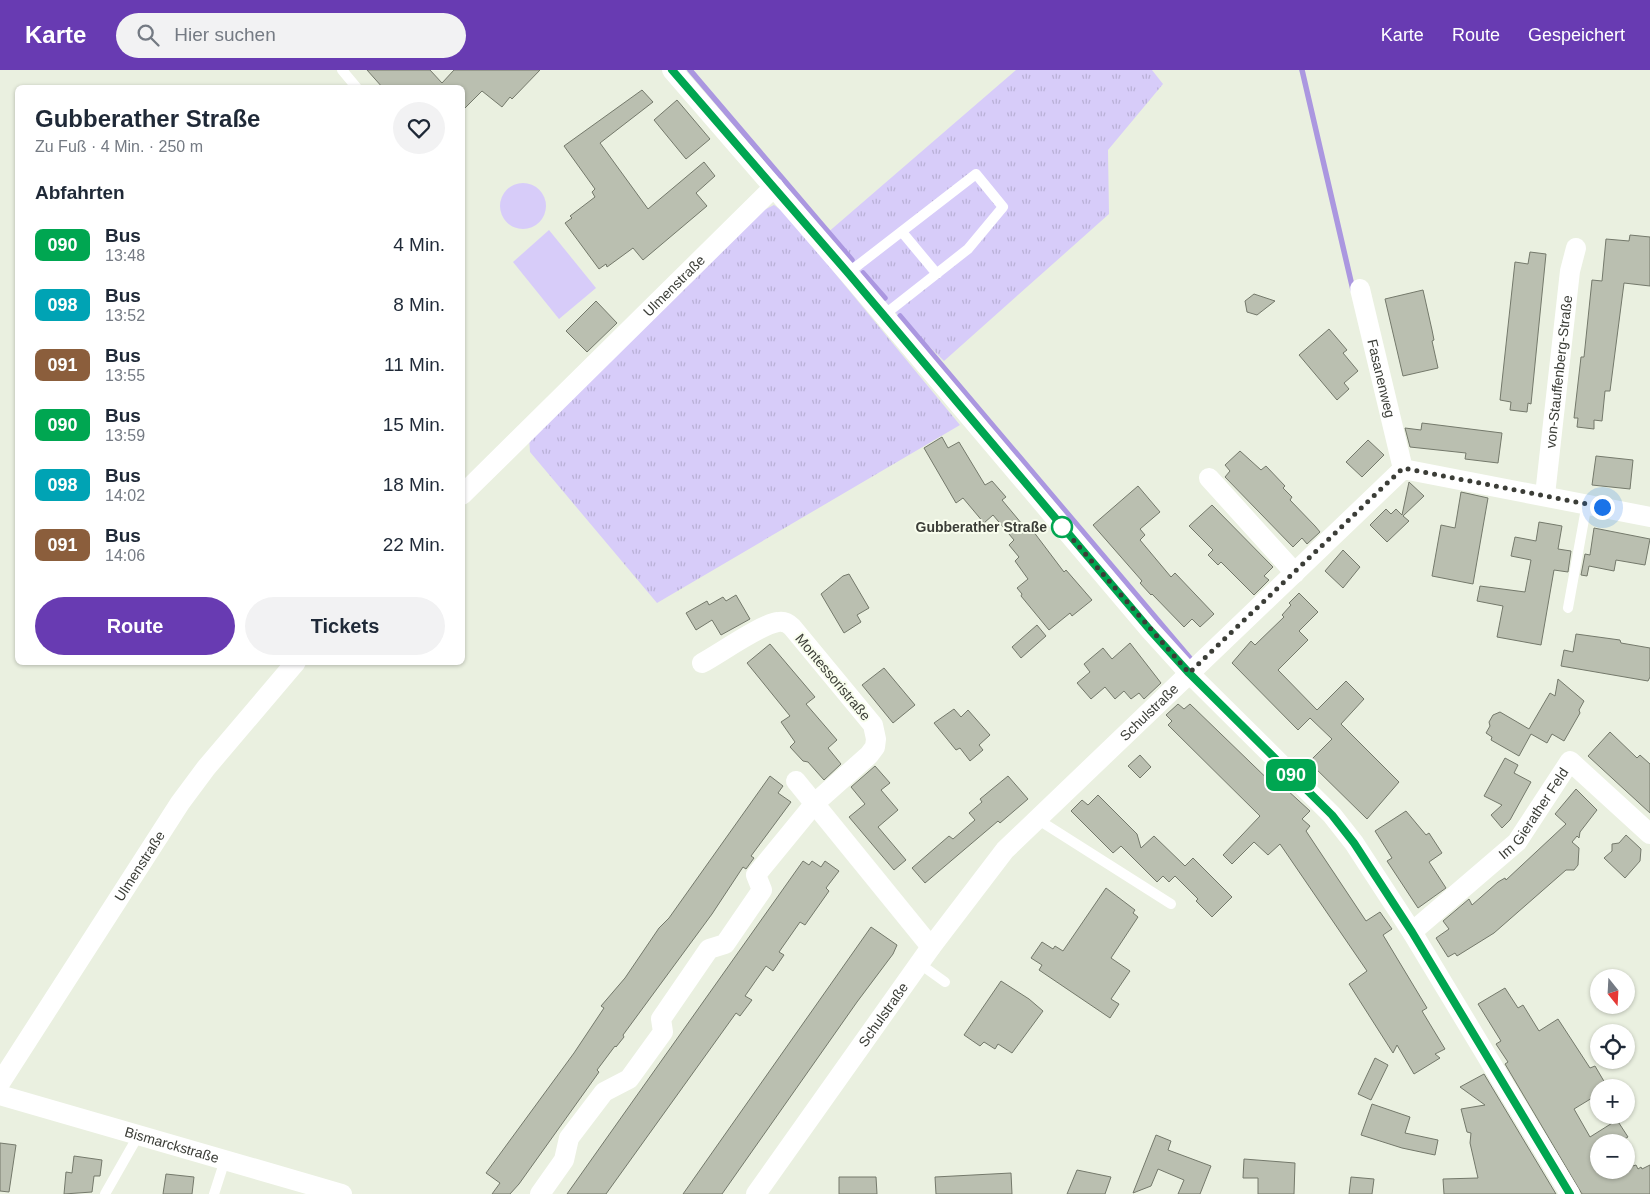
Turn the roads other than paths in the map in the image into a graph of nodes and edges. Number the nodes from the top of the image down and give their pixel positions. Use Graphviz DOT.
graph roads {
  1 [pos="342,70"];
  2 [pos="672,70"];
  3 [pos="354,85"];
  4 [pos="774,187"];
  5 [pos="902,232"];
  6 [pos="1576,248"];
  7 [pos="848,273"];
  8 [pos="937,274"];
  9 [pos="1360,289"];
  10 [pos="884,315"];
  11 [pos="1403,468"];
  12 [pos="1209,478"];
  13 [pos="465,492"];
  14 [pos="1545,496"];
  15 [pos="1587,504"];
  16 [pos="1650,517"];
  17 [pos="1295,573"];
  18 [pos="1568,608"];
  19 [pos="702,664"];
  20 [pos="293,665"];
  21 [pos="1189,673"];
  22 [pos="796,781"];
  23 [pos="815,802"];
  24 [pos="1037,819"];
  25 [pos="1650,834"];
  26 [pos="1171,904"];
  27 [pos="1412,932"];
  28 [pos="932,947"];
  29 [pos="920,964"];
  30 [pos="945,982"];
  31 [pos="0,1082"];
  32 [pos="0,1095"];
  33 [pos="138,1136"];
  34 [pos="225,1160"];
  35 [pos="105,1194"];
  36 [pos="214,1194"];
  37 [pos="342,1194"];
  38 [pos="540,1194"];
  39 [pos="756,1194"];
  40 [pos="1570,1194"];
  1 -- 3 [label="lane"];
  2 -- 4 [label="street"];
  4 -- 7 [label="street"];
  4 -- 13 [label="street, Ulmenstraße"];
  5 -- 7 [label="lane"];
  5 -- 8 [label="lane"];
  5 -- 8 [label="lane"];
  6 -- 14 [label="street, von-Stauffenberg-Straße"];
  7 -- 10 [label="street"];
  8 -- 10 [label="lane"];
  9 -- 11 [label="street, Fasanenweg"];
  10 -- 21 [label="street"];
  11 -- 14 [label="street"];
  11 -- 17 [label="street, Schulstraße"];
  12 -- 17 [label="street"];
  14 -- 15 [label="street"];
  15 -- 16 [label="street"];
  15 -- 18 [label="lane"];
  17 -- 21 [label="street, Schulstraße"];
  19 -- 23 [label="street, Montessoristraße"];
  20 -- 31 [label="street, Ulmenstraße"];
  21 -- 24 [label="street, Schulstraße"];
  21 -- 27 [label="street"];
  22 -- 23 [label="street"];
  23 -- 28 [label="street"];
  23 -- 38 [label="street"];
  24 -- 26 [label="lane"];
  24 -- 28 [label="street, Schulstraße"];
  25 -- 27 [label="street, Im Gierather Feld"];
  27 -- 40 [label="street"];
  28 -- 29 [label="street, Schulstraße"];
  29 -- 30 [label="lane"];
  29 -- 39 [label="street, Schulstraße"];
  32 -- 33 [label="street, Bismarckstraße"];
  33 -- 34 [label="street, Bismarckstraße"];
  33 -- 35 [label="lane"];
  34 -- 36 [label="lane"];
  34 -- 37 [label="street, Bismarckstraße"];
}
